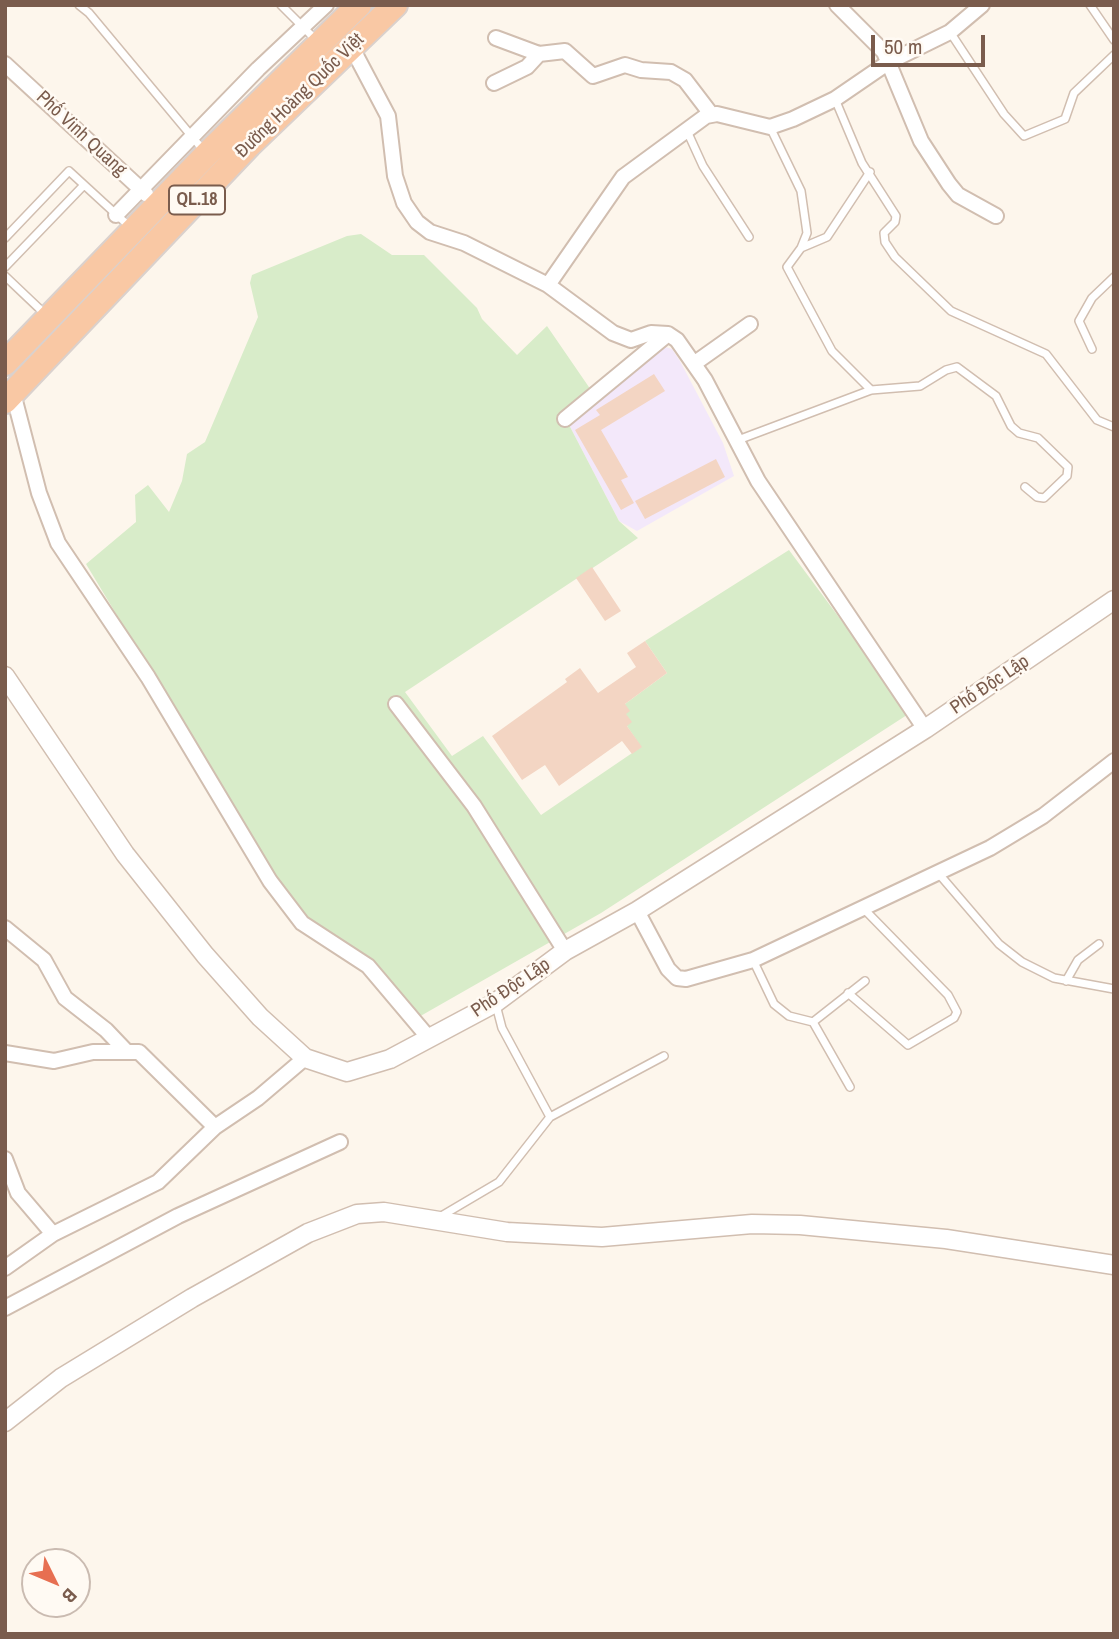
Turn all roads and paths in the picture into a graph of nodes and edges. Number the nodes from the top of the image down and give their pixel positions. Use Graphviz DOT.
graph roads {
  1 [pos="79,5"];
  2 [pos="281,5"];
  3 [pos="326,5"];
  4 [pos="359,5"];
  5 [pos="395,5"];
  6 [pos="837,5"];
  7 [pos="982,5"];
  8 [pos="1090,5"];
  9 [pos="950,33"];
  10 [pos="311,35"];
  11 [pos="496,38"];
  12 [pos="1114,40"];
  13 [pos="352,46"];
  14 [pos="539,54"];
  15 [pos="1114,55"];
  16 [pos="889,62"];
  17 [pos="5,64"];
  18 [pos="494,83"];
  19 [pos="835,99"];
  20 [pos="711,114"];
  21 [pos="770,127"];
  22 [pos="687,130"];
  23 [pos="200,145"];
  24 [pos="870,172"];
  25 [pos="84,185"];
  26 [pos="149,197"];
  27 [pos="996,216"];
  28 [pos="125,222"];
  29 [pos="749,237"];
  30 [pos="5,238"];
  31 [pos="802,248"];
  32 [pos="5,267"];
  33 [pos="5,276"];
  34 [pos="1114,276"];
  35 [pos="548,285"];
  36 [pos="49,318"];
  37 [pos="750,324"];
  38 [pos="668,334"];
  39 [pos="1092,349"];
  40 [pos="5,363"];
  41 [pos="695,363"];
  42 [pos="871,390"];
  43 [pos="9,397"];
  44 [pos="565,419"];
  45 [pos="1114,427"];
  46 [pos="738,440"];
  47 [pos="1025,488"];
  48 [pos="1114,600"];
  49 [pos="5,676"];
  50 [pos="396,704"];
  51 [pos="925,729"];
  52 [pos="1114,761"];
  53 [pos="939,874"];
  54 [pos="863,908"];
  55 [pos="637,911"];
  56 [pos="5,928"];
  57 [pos="1099,944"];
  58 [pos="565,951"];
  59 [pos="753,960"];
  60 [pos="865,981"];
  61 [pos="1066,981"];
  62 [pos="1114,989"];
  63 [pos="848,993"];
  64 [pos="495,1003"];
  65 [pos="813,1022"];
  66 [pos="428,1037"];
  67 [pos="126,1051"];
  68 [pos="5,1053"];
  69 [pos="664,1056"];
  70 [pos="306,1058"];
  71 [pos="850,1087"];
  72 [pos="550,1117"];
  73 [pos="215,1127"];
  74 [pos="340,1143"];
  75 [pos="5,1159"];
  76 [pos="435,1219"];
  77 [pos="53,1234"];
  78 [pos="1114,1265"];
  79 [pos="5,1268"];
  80 [pos="5,1308"];
  81 [pos="5,1422"];
  1 -- 23 [label="lane"];
  2 -- 10 [label="lane"];
  3 -- 10 [label="street"];
  4 -- 10 [label="highway, Đường Hoàng Quốc Việt / QL.18"];
  5 -- 13 [label="highway, Đường Hoàng Quốc Việt / QL.18"];
  6 -- 16 [label="street"];
  7 -- 9 [label="street"];
  8 -- 12 [label="lane"];
  9 -- 15 [label="lane"];
  9 -- 16 [label="street"];
  10 -- 23 [label="highway, Đường Hoàng Quốc Việt / QL.18"];
  11 -- 14 [label="street"];
  13 -- 35 [label="street"];
  13 -- 43 [label="highway, Đường Hoàng Quốc Việt / QL.18"];
  14 -- 18 [label="street"];
  14 -- 20 [label="street"];
  16 -- 19 [label="street"];
  16 -- 27 [label="street"];
  17 -- 26 [label="street, Phố Vinh Quang"];
  19 -- 21 [label="street"];
  19 -- 24 [label="lane"];
  20 -- 21 [label="street"];
  20 -- 22 [label="street"];
  21 -- 31 [label="lane"];
  22 -- 29 [label="lane"];
  22 -- 35 [label="street"];
  23 -- 26 [label="highway, Đường Hoàng Quốc Việt / QL.18"];
  24 -- 31 [label="lane"];
  24 -- 45 [label="lane"];
  25 -- 28 [label="lane"];
  25 -- 30 [label="lane"];
  25 -- 32 [label="lane"];
  26 -- 28 [label="highway, Đường Hoàng Quốc Việt / QL.18"];
  28 -- 36 [label="highway, Đường Hoàng Quốc Việt / QL.18"];
  31 -- 42 [label="lane"];
  33 -- 36 [label="lane"];
  34 -- 39 [label="lane"];
  35 -- 38 [label="street"];
  36 -- 40 [label="highway, Đường Hoàng Quốc Việt / QL.18"];
  37 -- 41 [label="street"];
  38 -- 41 [label="street"];
  38 -- 44 [label="street"];
  41 -- 46 [label="street"];
  42 -- 46 [label="lane"];
  42 -- 47 [label="lane"];
  43 -- 66 [label="street"];
  46 -- 51 [label="street"];
  48 -- 51 [label="street, Phố Độc Lập"];
  49 -- 70 [label="street, Phố Độc Lập"];
  50 -- 58 [label="street"];
  51 -- 55 [label="street, Phố Độc Lập"];
  52 -- 53 [label="street"];
  53 -- 54 [label="street"];
  53 -- 61 [label="lane"];
  54 -- 59 [label="street"];
  54 -- 63 [label="lane"];
  55 -- 58 [label="street, Phố Độc Lập"];
  55 -- 59 [label="street"];
  56 -- 67 [label="street"];
  57 -- 61 [label="lane"];
  58 -- 64 [label="street, Phố Độc Lập"];
  59 -- 65 [label="lane"];
  60 -- 63 [label="lane"];
  61 -- 62 [label="lane"];
  63 -- 65 [label="lane"];
  64 -- 66 [label="street, Phố Độc Lập"];
  64 -- 72 [label="lane"];
  65 -- 71 [label="lane"];
  66 -- 70 [label="street, Phố Độc Lập"];
  67 -- 68 [label="street"];
  67 -- 73 [label="street"];
  69 -- 72 [label="lane"];
  70 -- 73 [label="street"];
  72 -- 76 [label="lane"];
  73 -- 77 [label="street"];
  74 -- 80 [label="street"];
  75 -- 77 [label="street"];
  76 -- 78 [label="street"];
  76 -- 81 [label="street"];
  77 -- 79 [label="street"];
}
